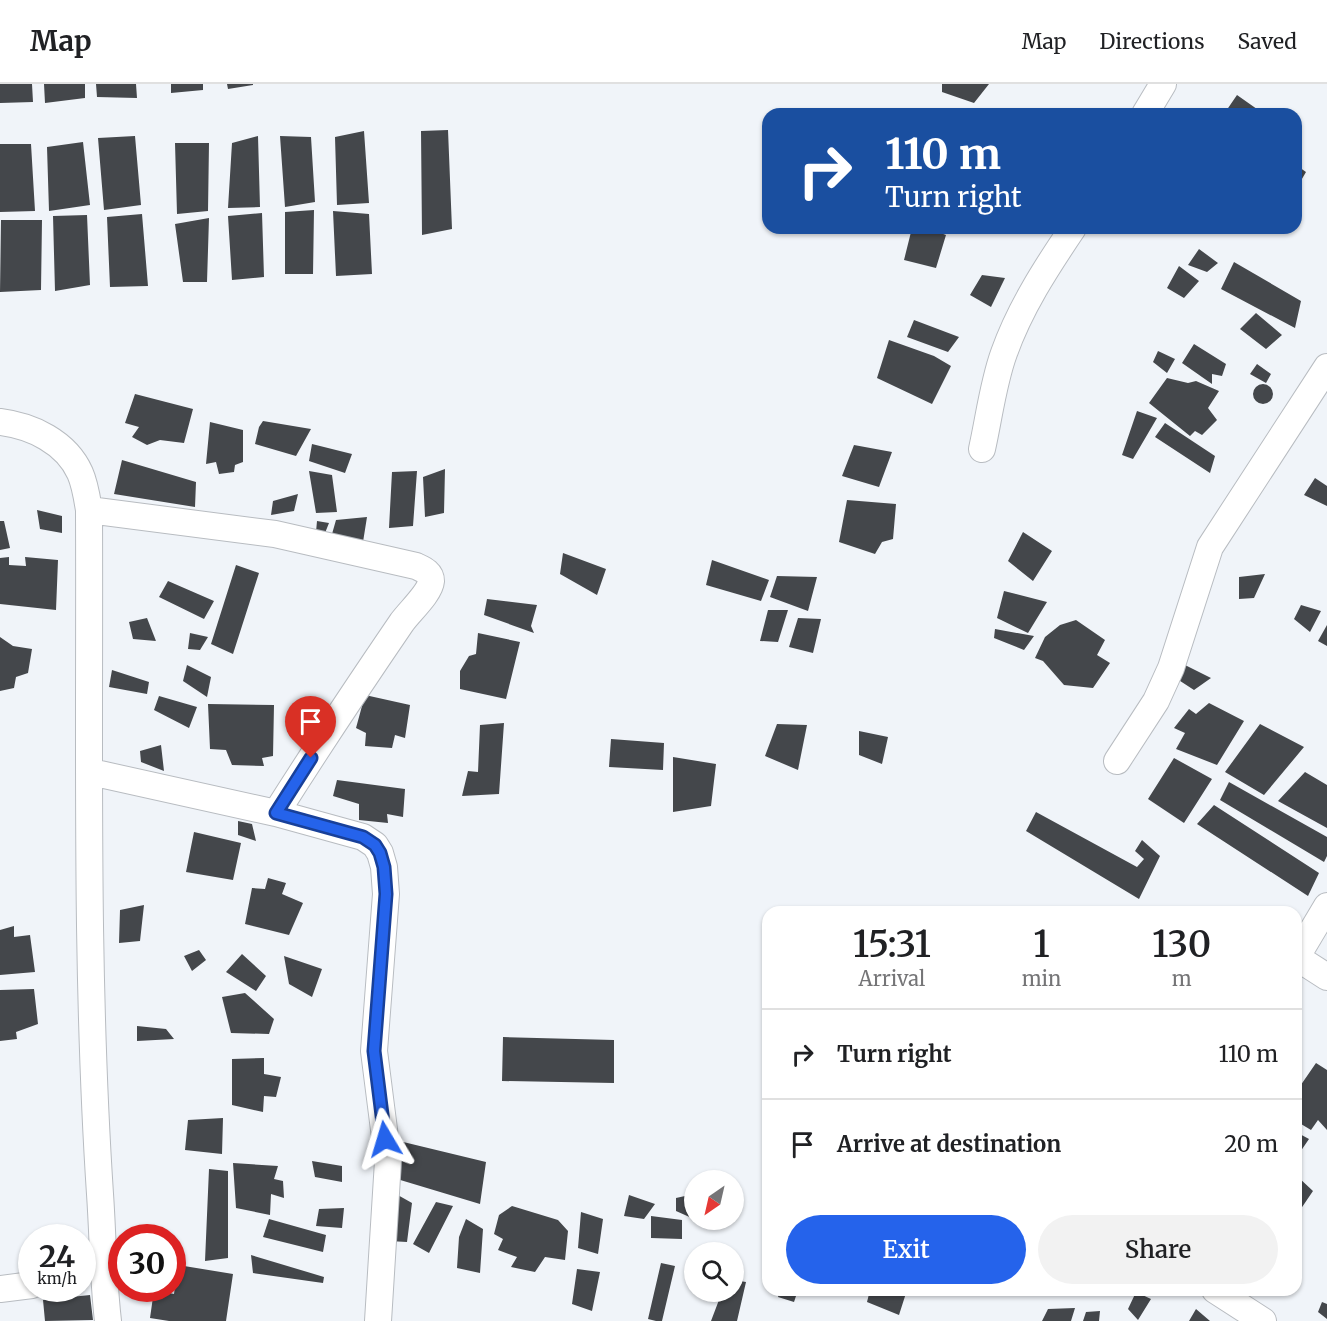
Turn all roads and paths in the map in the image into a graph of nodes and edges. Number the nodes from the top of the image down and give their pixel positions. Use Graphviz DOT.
graph roads {
  1 [pos="1163,84"];
  2 [pos="1149,108"];
  3 [pos="1070,234"];
  4 [pos="1327,367"];
  5 [pos="0,422"];
  6 [pos="982,449"];
  7 [pos="90,510"];
  8 [pos="1117,761"];
  9 [pos="91,772"];
  10 [pos="276,813"];
  11 [pos="1327,906"];
  12 [pos="1302,947"];
  13 [pos="1302,961"];
  14 [pos="1327,977"];
  15 [pos="96,1251"];
  16 [pos="96,1284"];
  17 [pos="18,1287"];
  18 [pos="0,1289"];
  19 [pos="1224,1296"];
  20 [pos="108,1321"];
  21 [pos="378,1321"];
  22 [pos="1263,1321"];
  1 -- 2 [label="street"];
  3 -- 6 [label="street"];
  4 -- 8 [label="street"];
  5 -- 7 [label="street"];
  7 -- 9 [label="street"];
  7 -- 10 [label="street"];
  9 -- 10 [label="street"];
  9 -- 15 [label="street"];
  10 -- 21 [label="street"];
  11 -- 12 [label="street"];
  13 -- 14 [label="street"];
  16 -- 20 [label="street"];
  17 -- 18 [label="street"];
  19 -- 22 [label="street"];
}
